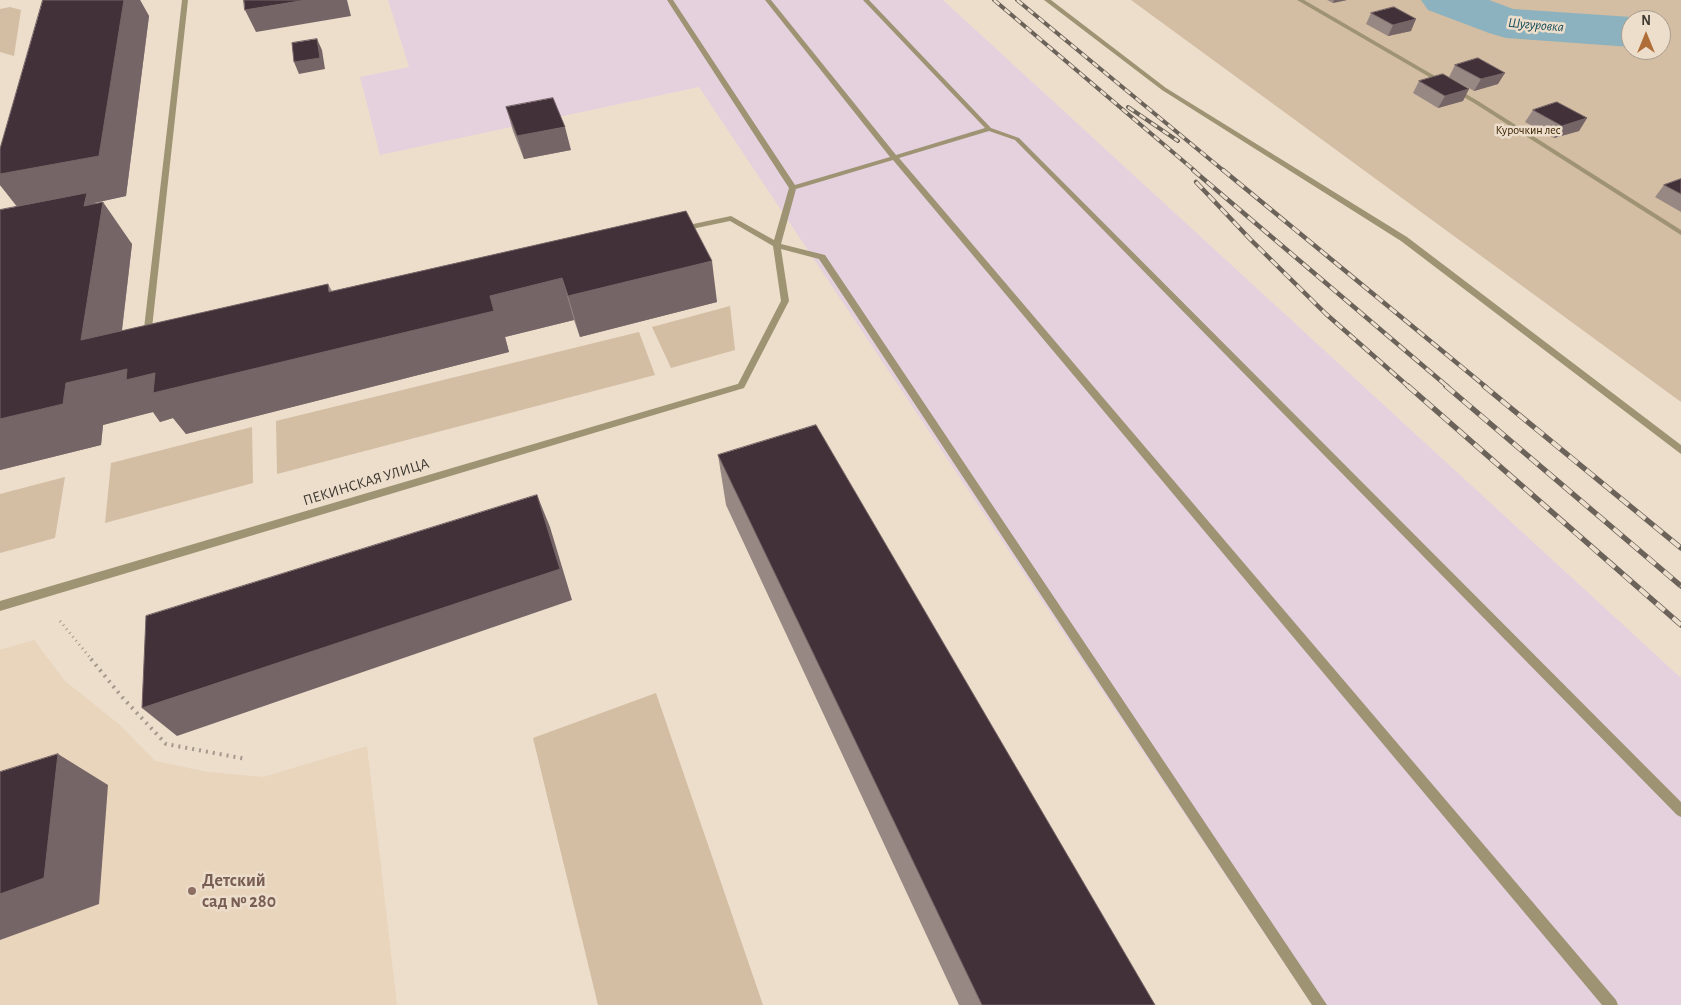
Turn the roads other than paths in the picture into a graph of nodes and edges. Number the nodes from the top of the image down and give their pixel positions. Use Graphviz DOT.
graph roads {
  1 [pos="185,0"];
  2 [pos="670,0"];
  3 [pos="768,0"];
  4 [pos="866,0"];
  5 [pos="1047,0"];
  6 [pos="1300,0"];
  7 [pos="989,129"];
  8 [pos="896,158"];
  9 [pos="793,188"];
  10 [pos="673,231"];
  11 [pos="1681,233"];
  12 [pos="777,245"];
  13 [pos="146,348"];
  14 [pos="1681,450"];
  15 [pos="0,606"];
  16 [pos="1681,811"];
  17 [pos="1320,1005"];
  18 [pos="1611,1005"];
  1 -- 13 [label="street"];
  2 -- 9 [label="street"];
  3 -- 8 [label="street"];
  4 -- 7 [label="street"];
  5 -- 14 [label="street"];
  6 -- 11 [label="street"];
  7 -- 8 [label="street"];
  7 -- 16 [label="street"];
  8 -- 9 [label="street"];
  8 -- 18 [label="street"];
  9 -- 12 [label="street"];
  10 -- 12 [label="street"];
  12 -- 15 [label="street, ПЕКИНСКАЯ УЛИЦА"];
  12 -- 17 [label="street"];
}
